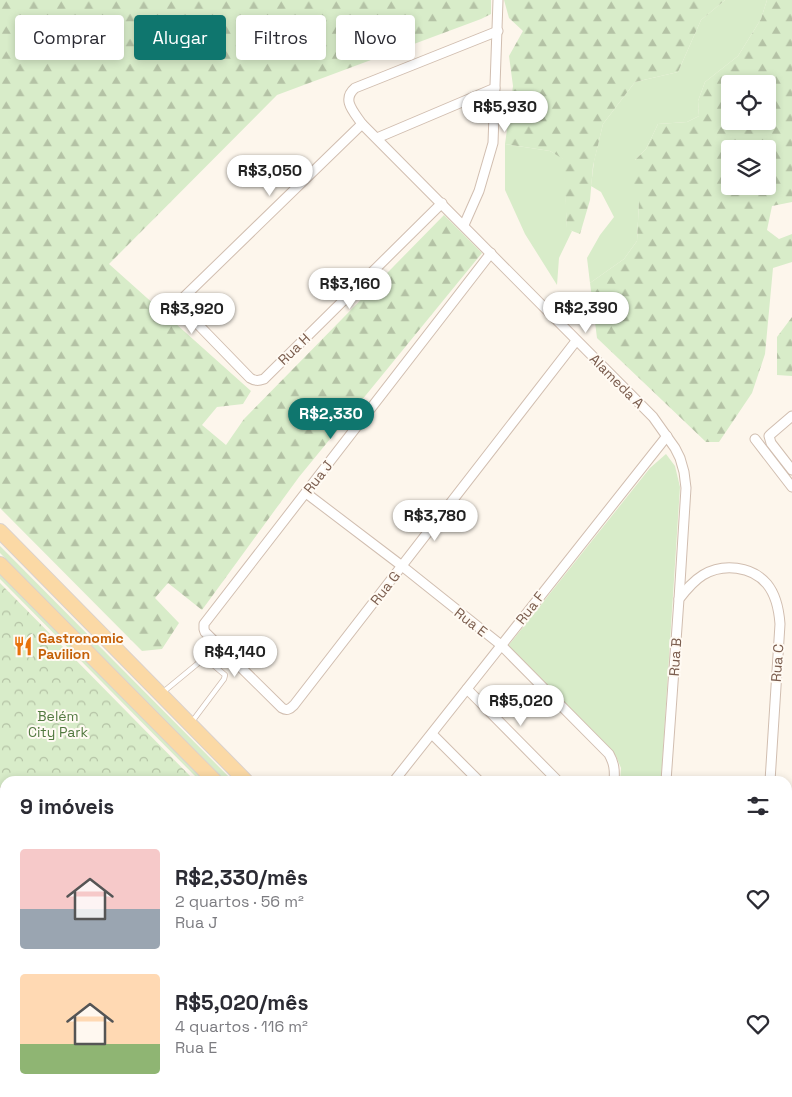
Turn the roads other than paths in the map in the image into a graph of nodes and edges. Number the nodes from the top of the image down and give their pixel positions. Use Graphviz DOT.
graph roads {
  1 [pos="498,0"];
  2 [pos="498,31"];
  3 [pos="495,88"];
  4 [pos="362,124"];
  5 [pos="377,138"];
  6 [pos="442,204"];
  7 [pos="464,225"];
  8 [pos="491,253"];
  9 [pos="576,340"];
  10 [pos="792,416"];
  11 [pos="667,436"];
  12 [pos="755,439"];
  13 [pos="792,470"];
  14 [pos="792,488"];
  15 [pos="306,493"];
  16 [pos="0,531"];
  17 [pos="0,564"];
  18 [pos="402,566"];
  19 [pos="679,599"];
  20 [pos="501,646"];
  21 [pos="467,689"];
  22 [pos="161,694"];
  23 [pos="282,708"];
  24 [pos="190,724"];
  25 [pos="432,734"];
  26 [pos="210,776"];
  27 [pos="241,776"];
  28 [pos="398,776"];
  29 [pos="474,776"];
  30 [pos="553,776"];
  31 [pos="614,776"];
  32 [pos="666,776"];
  33 [pos="770,776"];
  1 -- 2 [label="street"];
  2 -- 3 [label="street"];
  2 -- 4 [label="street, Alameda A"];
  3 -- 5 [label="street"];
  3 -- 7 [label="street"];
  4 -- 5 [label="street, Alameda A"];
  4 -- 6 [label="street, Rua H"];
  5 -- 6 [label="street, Alameda A"];
  6 -- 7 [label="street, Alameda A"];
  7 -- 8 [label="street, Alameda A"];
  8 -- 9 [label="street, Alameda A"];
  8 -- 15 [label="street, Rua J"];
  9 -- 11 [label="street, Alameda A"];
  9 -- 18 [label="street, Rua G"];
  10 -- 13 [label="street"];
  11 -- 19 [label="street, Alameda A"];
  11 -- 20 [label="street, Rua F"];
  12 -- 14 [label="street"];
  15 -- 18 [label="street, Rua E"];
  15 -- 23 [label="street, Rua J"];
  16 -- 22 [label="main road"];
  17 -- 26 [label="main road"];
  18 -- 20 [label="street, Rua E"];
  18 -- 23 [label="street, Rua G"];
  19 -- 32 [label="street, Rua B"];
  19 -- 33 [label="street, Rua C"];
  20 -- 21 [label="street, Rua F"];
  20 -- 31 [label="street, Rua E"];
  21 -- 25 [label="street, Rua F"];
  21 -- 30 [label="street"];
  22 -- 24 [label="main road"];
  22 -- 24 [label="lane"];
  24 -- 27 [label="main road"];
  25 -- 28 [label="street, Rua F"];
  25 -- 29 [label="street"];
}
